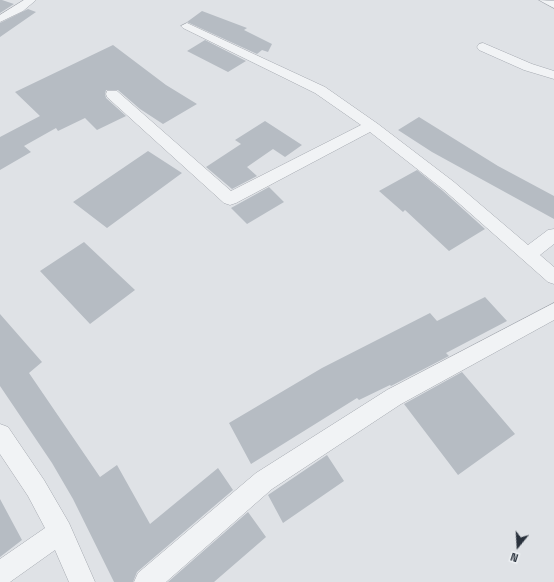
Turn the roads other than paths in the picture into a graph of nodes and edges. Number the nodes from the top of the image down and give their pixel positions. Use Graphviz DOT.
graph roads {
  1 [pos="31,0"];
  2 [pos="544,0"];
  3 [pos="554,5"];
  4 [pos="0,19"];
  5 [pos="187,26"];
  6 [pos="483,47"];
  7 [pos="554,75"];
  8 [pos="112,94"];
  9 [pos="371,126"];
  10 [pos="554,235"];
  11 [pos="528,254"];
  12 [pos="554,277"];
  13 [pos="554,311"];
  14 [pos="0,435"];
  15 [pos="60,532"];
  16 [pos="0,574"];
  17 [pos="82,582"];
  18 [pos="147,582"];
  1 -- 4 [label="street"];
  2 -- 3 [label="street"];
  5 -- 9 [label="street"];
  6 -- 7 [label="street"];
  8 -- 9 [label="street"];
  9 -- 11 [label="street"];
  10 -- 11 [label="street"];
  11 -- 12 [label="street"];
  13 -- 18 [label="street"];
  14 -- 15 [label="street"];
  15 -- 16 [label="street"];
  15 -- 17 [label="street"];
}
